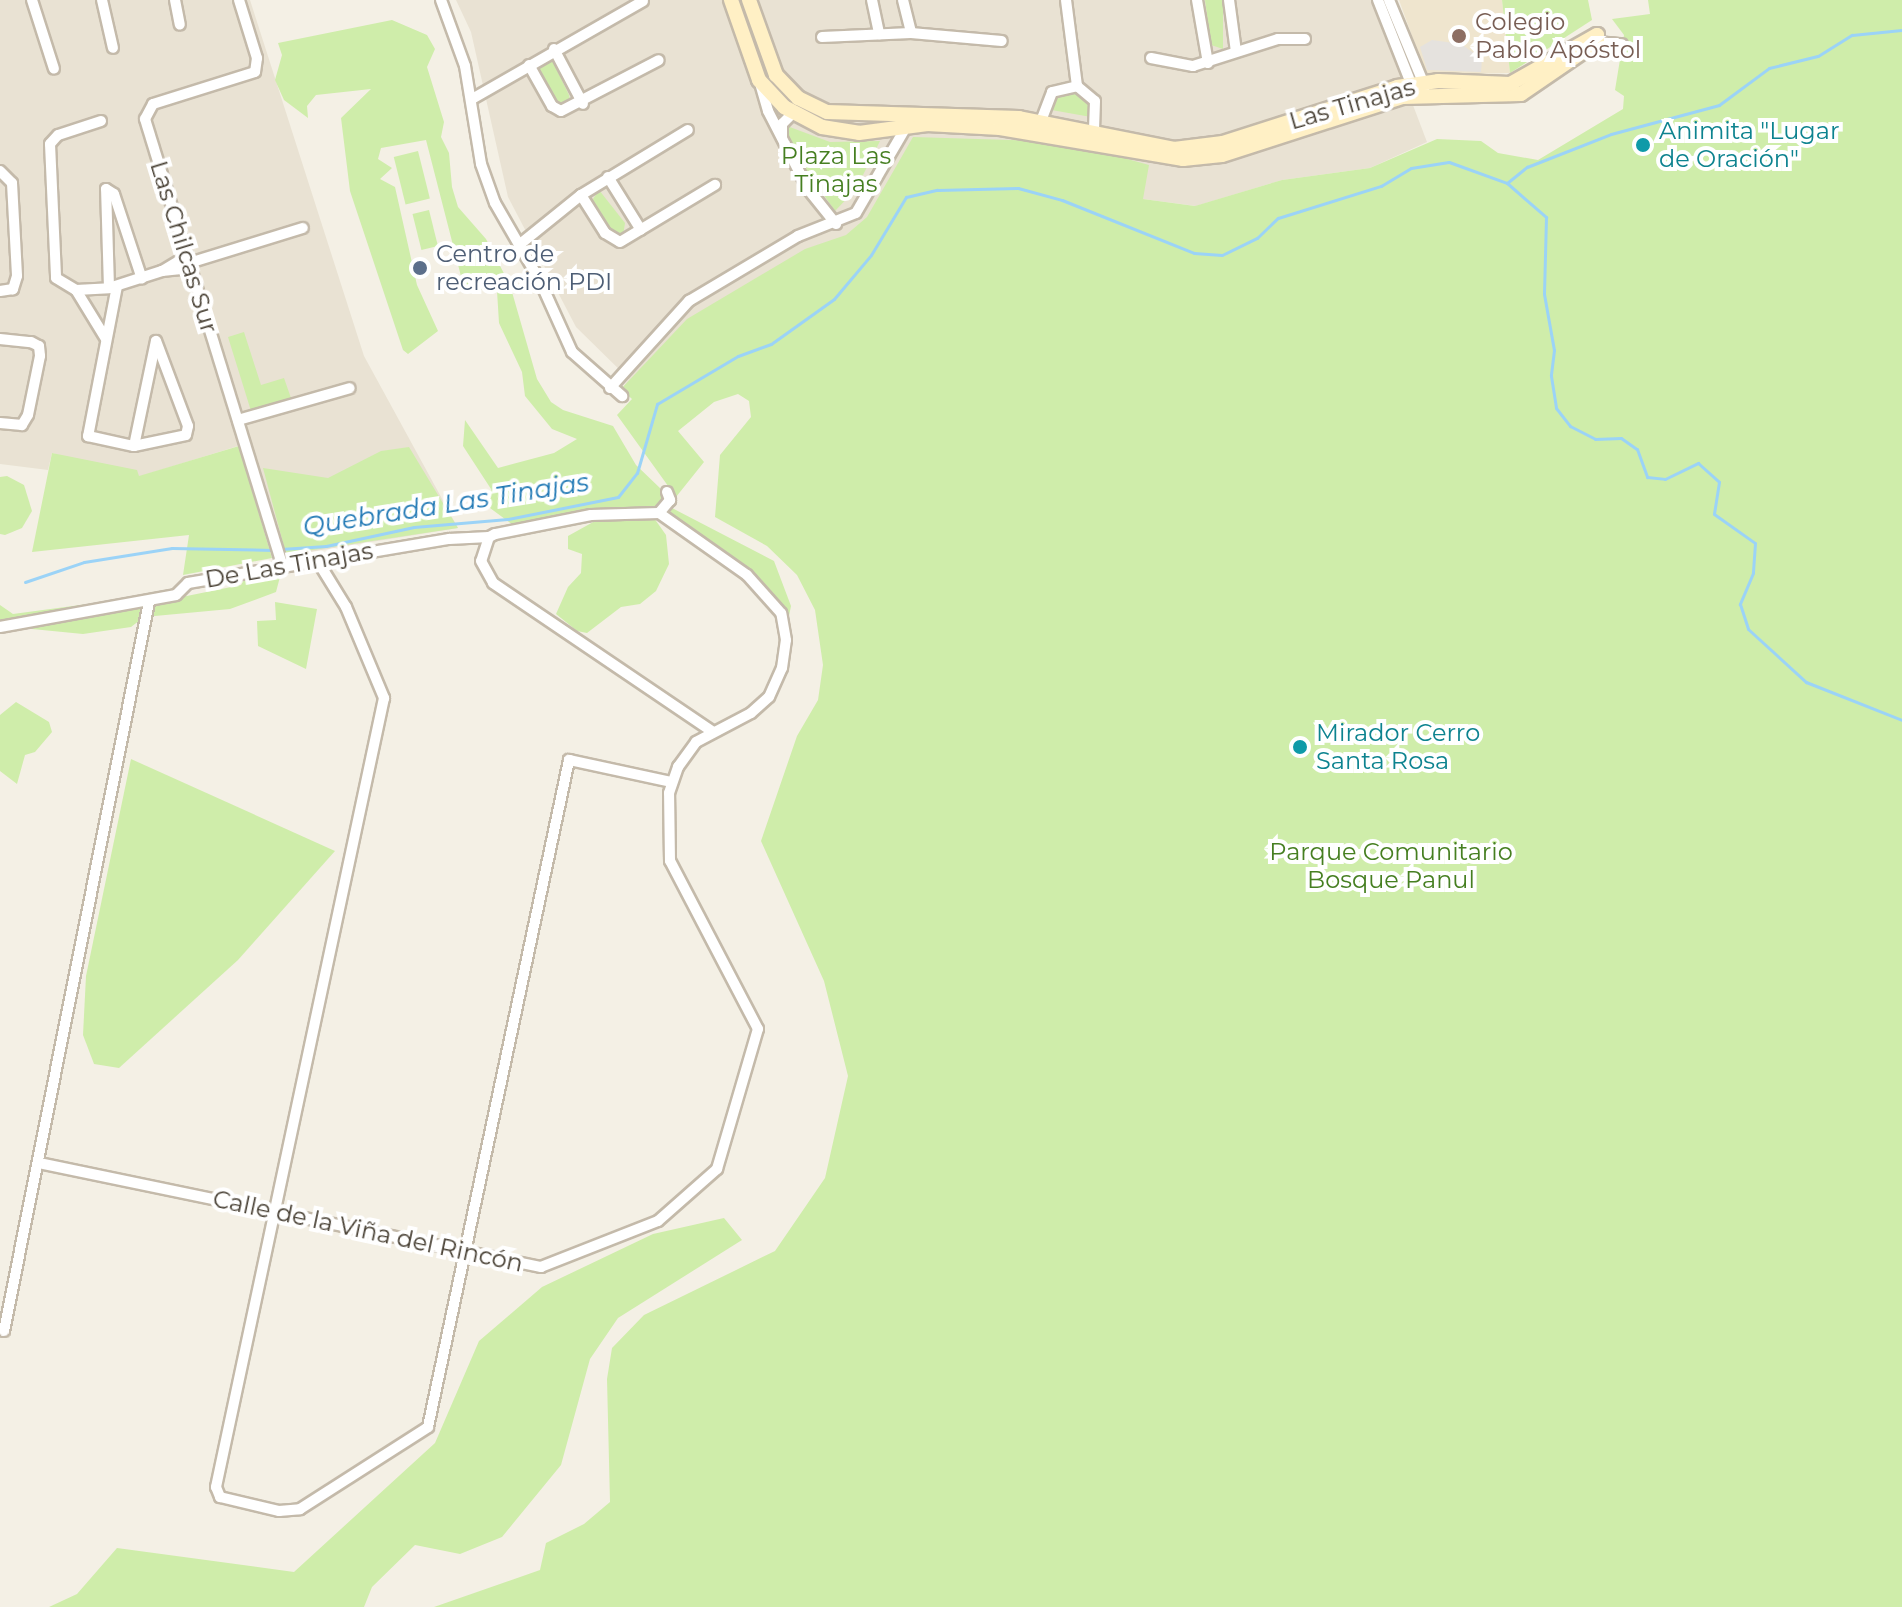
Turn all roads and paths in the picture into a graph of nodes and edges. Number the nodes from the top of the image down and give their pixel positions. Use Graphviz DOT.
graph roads {
  1 [pos="32,0"];
  2 [pos="102,0"];
  3 [pos="175,0"];
  4 [pos="239,0"];
  5 [pos="441,0"];
  6 [pos="731,0"];
  7 [pos="749,0"];
  8 [pos="872,0"];
  9 [pos="903,0"];
  10 [pos="1066,0"];
  11 [pos="1077,0"];
  12 [pos="1197,0"];
  13 [pos="1229,0"];
  14 [pos="1378,0"];
  15 [pos="1389,0"];
  16 [pos="643,1"];
  17 [pos="1071,14"];
  18 [pos="180,25"];
  19 [pos="911,33"];
  20 [pos="879,34"];
  21 [pos="822,37"];
  22 [pos="1305,39"];
  23 [pos="1002,41"];
  24 [pos="1597,42"];
  25 [pos="1622,44"];
  26 [pos="113,48"];
  27 [pos="554,49"];
  28 [pos="1236,52"];
  29 [pos="1151,58"];
  30 [pos="659,60"];
  31 [pos="1208,63"];
  32 [pos="529,65"];
  33 [pos="54,69"];
  34 [pos="759,80"];
  35 [pos="1077,86"];
  36 [pos="1419,89"];
  37 [pos="472,99"];
  38 [pos="583,104"];
  39 [pos="793,113"];
  40 [pos="909,120"];
  41 [pos="101,121"];
  42 [pos="1041,121"];
  43 [pos="688,130"];
  44 [pos="1094,130"];
  45 [pos="782,139"];
  46 [pos="0,171"];
  47 [pos="608,177"];
  48 [pos="715,185"];
  49 [pos="581,195"];
  50 [pos="836,224"];
  51 [pos="303,228"];
  52 [pos="641,230"];
  53 [pos="519,245"];
  54 [pos="189,262"];
  55 [pos="142,279"];
  56 [pos="113,287"];
  57 [pos="76,290"];
  58 [pos="0,291"];
  59 [pos="0,339"];
  60 [pos="107,342"];
  61 [pos="350,388"];
  62 [pos="610,388"];
  63 [pos="622,396"];
  64 [pos="238,420"];
  65 [pos="0,423"];
  66 [pos="134,446"];
  67 [pos="667,492"];
  68 [pos="659,513"];
  69 [pos="489,537"];
  70 [pos="317,560"];
  71 [pos="283,567"];
  72 [pos="149,602"];
  73 [pos="0,627"];
  74 [pos="712,731"];
  75 [pos="672,782"];
  76 [pos="39,1163"];
  77 [pos="274,1211"];
  78 [pos="469,1251"];
  79 [pos="4,1331"];
  1 -- 33 [label="street"];
  2 -- 26 [label="street"];
  3 -- 18 [label="street"];
  4 -- 54 [label="street, Las Chilcas Sur"];
  5 -- 37 [label="street"];
  6 -- 34 [label="street"];
  7 -- 40 [label="street"];
  8 -- 20 [label="street"];
  9 -- 19 [label="street"];
  10 -- 17 [label="street"];
  11 -- 17 [label="street"];
  12 -- 31 [label="street"];
  13 -- 28 [label="street"];
  14 -- 36 [label="street"];
  15 -- 36 [label="street"];
  16 -- 27 [label="street"];
  17 -- 35 [label="street"];
  19 -- 20 [label="street"];
  19 -- 23 [label="street"];
  20 -- 21 [label="street"];
  22 -- 28 [label="street"];
  24 -- 25 [label="street"];
  24 -- 36 [label="street, Las Tinajas"];
  27 -- 32 [label="street"];
  27 -- 38 [label="street"];
  28 -- 31 [label="street"];
  29 -- 31 [label="street"];
  30 -- 38 [label="street"];
  32 -- 37 [label="street"];
  32 -- 38 [label="street"];
  34 -- 39 [label="street"];
  34 -- 45 [label="street"];
  35 -- 42 [label="street"];
  35 -- 44 [label="street"];
  36 -- 40 [label="street, Las Tinajas"];
  36 -- 44 [label="street, Las Tinajas"];
  37 -- 53 [label="street"];
  39 -- 40 [label="street"];
  39 -- 45 [label="street"];
  40 -- 42 [label="street, Las Tinajas"];
  40 -- 50 [label="street"];
  41 -- 57 [label="street"];
  42 -- 44 [label="street, Las Tinajas"];
  43 -- 47 [label="street"];
  45 -- 50 [label="street"];
  46 -- 58 [label="street"];
  47 -- 49 [label="street"];
  47 -- 52 [label="street"];
  48 -- 52 [label="street"];
  49 -- 52 [label="street"];
  49 -- 53 [label="street"];
  50 -- 62 [label="street"];
  51 -- 54 [label="street"];
  53 -- 62 [label="street"];
  54 -- 55 [label="street"];
  54 -- 64 [label="street, Las Chilcas Sur"];
  55 -- 56 [label="street"];
  55 -- 56 [label="street"];
  56 -- 57 [label="street"];
  56 -- 60 [label="street"];
  57 -- 60 [label="street"];
  59 -- 65 [label="street"];
  60 -- 66 [label="street"];
  61 -- 64 [label="street"];
  62 -- 63 [label="street"];
  64 -- 71 [label="street, Las Chilcas Sur"];
  66 -- 66 [label="street"];
  67 -- 68 [label="street"];
  68 -- 69 [label="street, De Las Tinajas"];
  68 -- 74 [label="street"];
  69 -- 70 [label="street, De Las Tinajas"];
  69 -- 74 [label="street"];
  70 -- 71 [label="street, De Las Tinajas"];
  70 -- 77 [label="street"];
  71 -- 72 [label="street, De Las Tinajas"];
  72 -- 73 [label="street, De Las Tinajas"];
  72 -- 76 [label="street"];
  74 -- 75 [label="street, Calle de la Viña del Rincón"];
  75 -- 78 [label="street"];
  75 -- 78 [label="street, Calle de la Viña del Rincón"];
  76 -- 77 [label="street, Calle de la Viña del Rincón"];
  76 -- 79 [label="street"];
  77 -- 78 [label="street, Calle de la Viña del Rincón"];
  77 -- 78 [label="street"];
}
